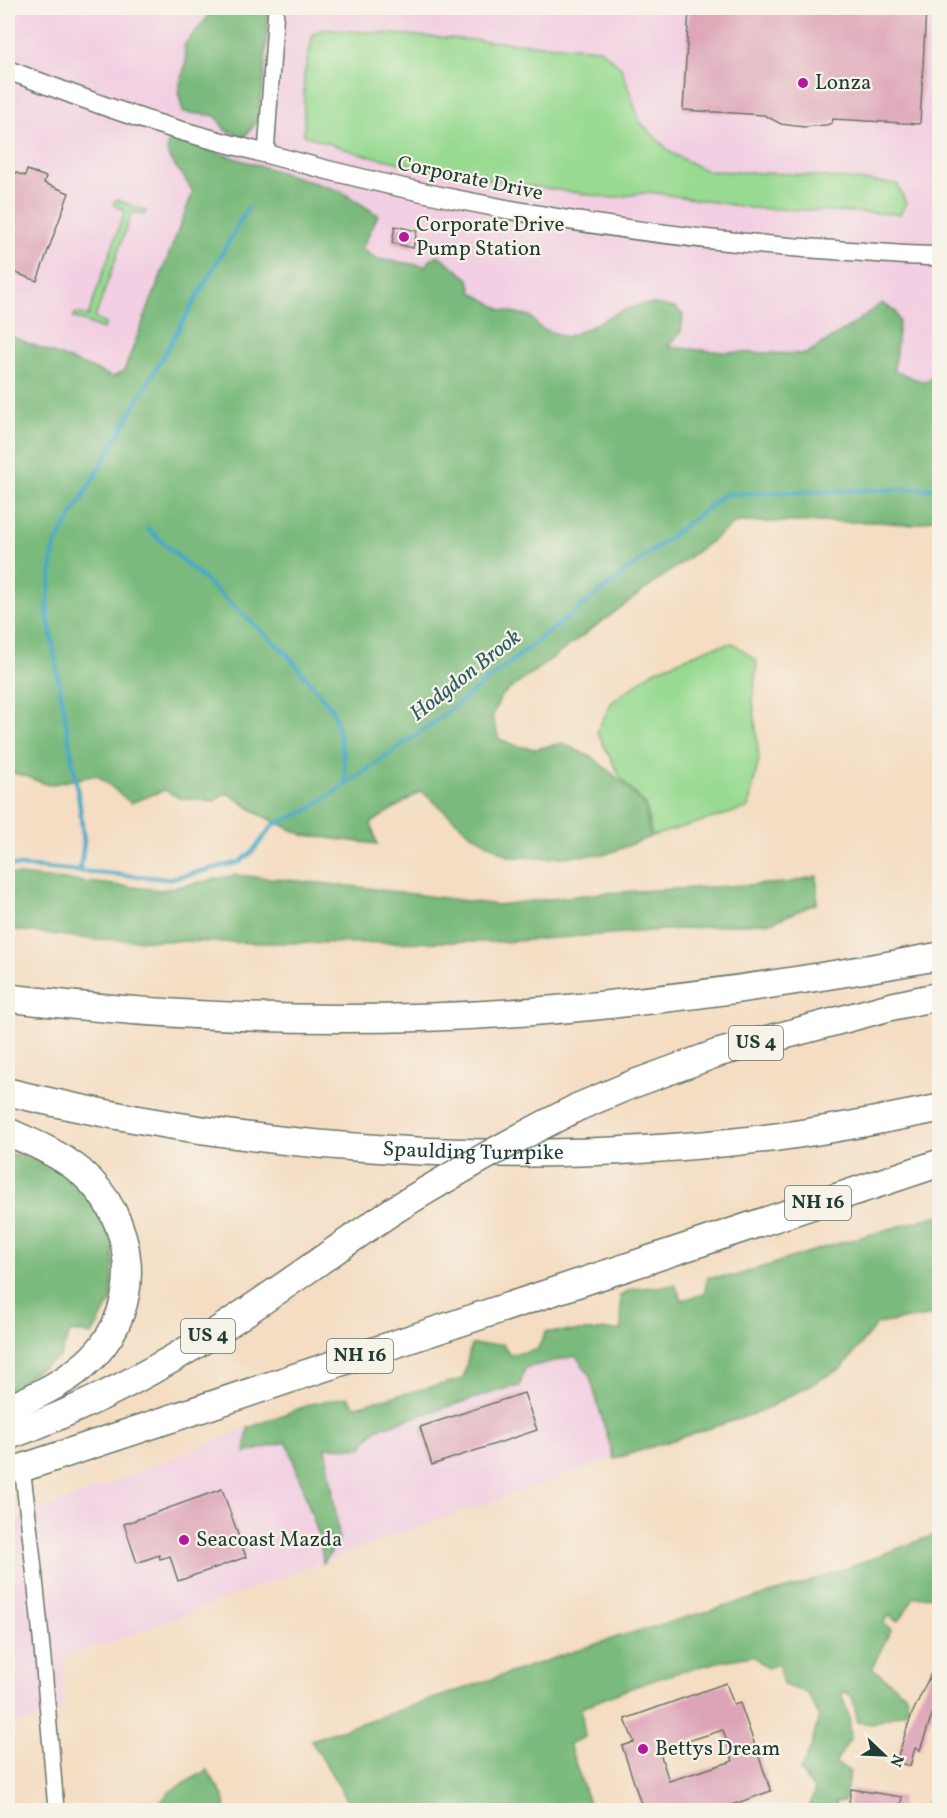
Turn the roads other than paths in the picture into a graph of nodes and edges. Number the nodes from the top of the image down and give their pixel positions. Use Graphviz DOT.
graph roads {
  1 [pos="276,8"];
  2 [pos="8,70"];
  3 [pos="266,154"];
  4 [pos="939,256"];
  5 [pos="939,956"];
  6 [pos="939,996"];
  7 [pos="8,998"];
  8 [pos="8,1092"];
  9 [pos="939,1108"];
  10 [pos="8,1132"];
  11 [pos="939,1163"];
  12 [pos="939,1180"];
  13 [pos="696,1244"];
  14 [pos="8,1409"];
  15 [pos="8,1436"];
  16 [pos="22,1468"];
  17 [pos="56,1810"];
  1 -- 3 [label="street"];
  2 -- 3 [label="street, Corporate Drive"];
  3 -- 4 [label="street, Corporate Drive"];
  5 -- 7 [label="highway"];
  6 -- 15 [label="highway, US 4, bridge"];
  8 -- 9 [label="highway, Spaulding Turnpike"];
  10 -- 14 [label="highway"];
  11 -- 13 [label="highway, NH 16"];
  12 -- 13 [label="highway"];
  13 -- 16 [label="highway, NH 16"];
  16 -- 17 [label="street"];
}
